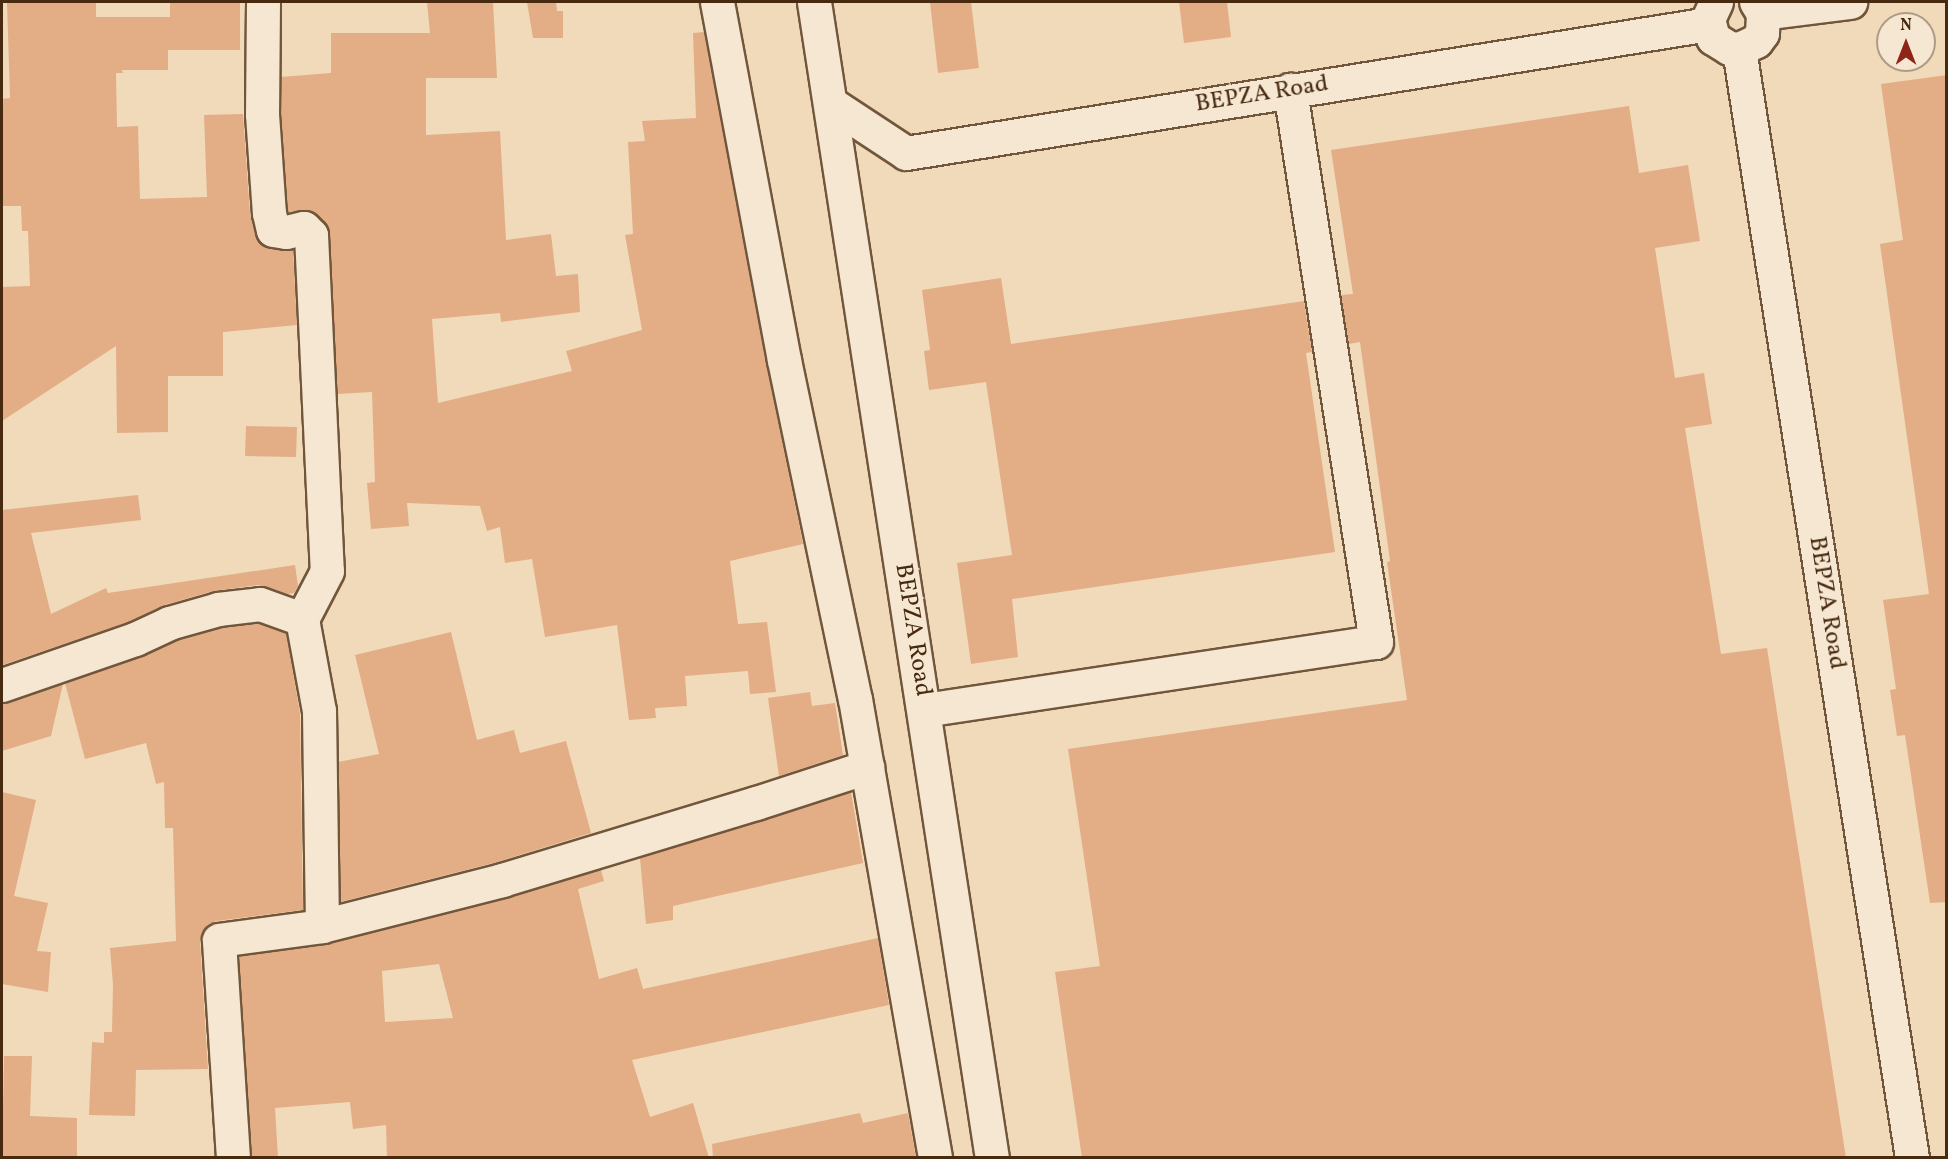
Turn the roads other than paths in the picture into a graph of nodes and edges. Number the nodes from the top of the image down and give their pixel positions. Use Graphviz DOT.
graph roads {
  1 [pos="263,2"];
  2 [pos="717,2"];
  3 [pos="814,2"];
  4 [pos="1850,2"];
  5 [pos="1760,7"];
  6 [pos="1713,13"];
  7 [pos="1739,49"];
  8 [pos="1290,90"];
  9 [pos="830,102"];
  10 [pos="302,619"];
  11 [pos="2,685"];
  12 [pos="924,710"];
  13 [pos="867,766"];
  14 [pos="322,926"];
  15 [pos="233,1158"];
  16 [pos="935,1158"];
  17 [pos="992,1158"];
  18 [pos="1912,1158"];
  1 -- 10 [label="street"];
  2 -- 13 [label="street"];
  3 -- 9 [label="street, BEPZA Road"];
  4 -- 5 [label="street"];
  5 -- 7 [label="street"];
  6 -- 7 [label="street, BEPZA Road"];
  6 -- 8 [label="street, BEPZA Road"];
  7 -- 18 [label="street, BEPZA Road"];
  8 -- 9 [label="street, BEPZA Road"];
  8 -- 12 [label="street"];
  9 -- 12 [label="street, BEPZA Road"];
  10 -- 11 [label="street"];
  10 -- 14 [label="street"];
  12 -- 17 [label="street, BEPZA Road"];
  13 -- 14 [label="street"];
  13 -- 16 [label="street"];
  14 -- 15 [label="street"];
}
